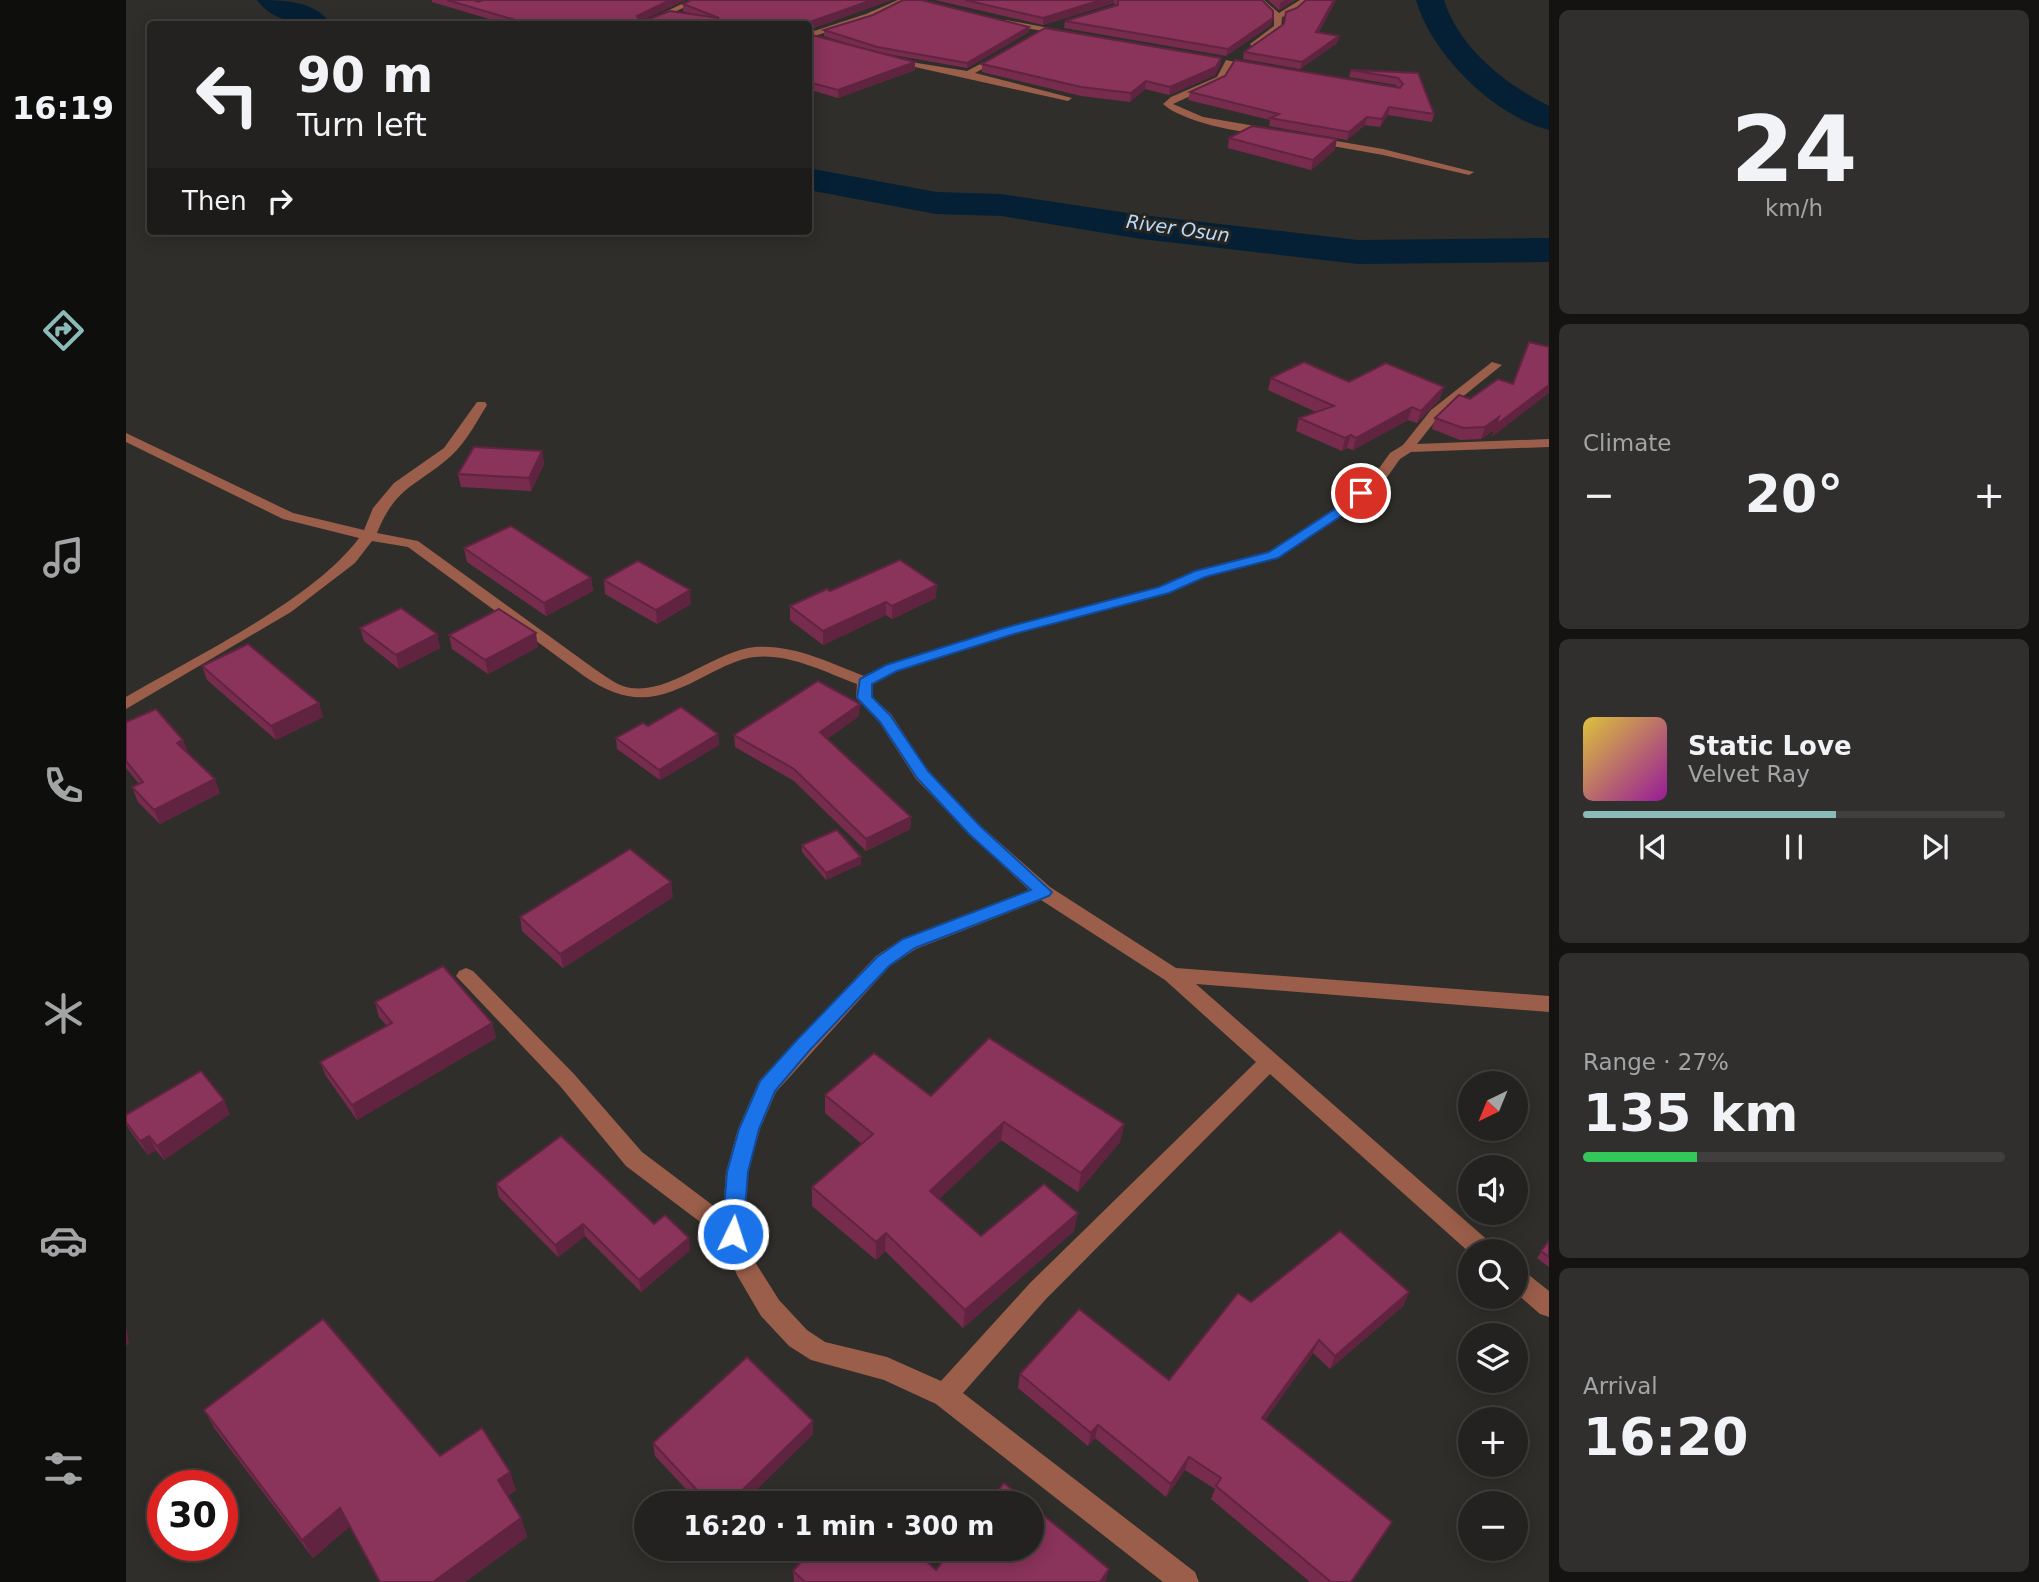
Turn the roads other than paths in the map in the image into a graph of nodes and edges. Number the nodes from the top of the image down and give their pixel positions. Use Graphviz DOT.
graph roads {
  1 [pos="696,0"];
  2 [pos="904,0"];
  3 [pos="1259,0"];
  4 [pos="1305,0"];
  5 [pos="672,13"];
  6 [pos="682,16"];
  7 [pos="1278,16"];
  8 [pos="652,21"];
  9 [pos="1002,21"];
  10 [pos="1066,22"];
  11 [pos="1043,30"];
  12 [pos="1073,34"];
  13 [pos="812,36"];
  14 [pos="1032,36"];
  15 [pos="812,38"];
  16 [pos="822,41"];
  17 [pos="1011,49"];
  18 [pos="888,60"];
  19 [pos="1225,61"];
  20 [pos="1268,69"];
  21 [pos="968,74"];
  22 [pos="1068,98"];
  23 [pos="1285,135"];
  24 [pos="1297,137"];
  25 [pos="1469,172"];
  26 [pos="1496,365"];
  27 [pos="481,405"];
  28 [pos="126,437"];
  29 [pos="1549,443"];
  30 [pos="1408,448"];
  31 [pos="370,533"];
  32 [pos="865,682"];
  33 [pos="126,704"];
  34 [pos="1043,892"];
  35 [pos="1171,975"];
  36 [pos="467,976"];
  37 [pos="1549,1004"];
  38 [pos="1270,1060"];
  39 [pos="733,1234"];
  40 [pos="1471,1239"];
  41 [pos="1528,1289"];
  42 [pos="1549,1306"];
  43 [pos="945,1395"];
  44 [pos="1185,1582"];
  1 -- 5 [label="street"];
  2 -- 13 [label="street"];
  3 -- 7 [label="street"];
  4 -- 7 [label="street"];
  5 -- 6 [label="street"];
  5 -- 8 [label="street"];
  7 -- 19 [label="street"];
  9 -- 11 [label="street"];
  10 -- 11 [label="street"];
  11 -- 12 [label="street"];
  11 -- 14 [label="street"];
  15 -- 16 [label="street"];
  17 -- 21 [label="street"];
  18 -- 21 [label="street"];
  19 -- 20 [label="street"];
  19 -- 23 [label="street"];
  21 -- 22 [label="street"];
  24 -- 25 [label="street"];
  26 -- 30 [label="street"];
  27 -- 31 [label="street"];
  28 -- 31 [label="street"];
  29 -- 30 [label="street"];
  30 -- 32 [label="street"];
  31 -- 32 [label="street"];
  31 -- 33 [label="street"];
  32 -- 34 [label="street"];
  34 -- 35 [label="street"];
  34 -- 39 [label="street"];
  35 -- 37 [label="street"];
  35 -- 38 [label="street"];
  36 -- 39 [label="street"];
  38 -- 40 [label="street"];
  38 -- 43 [label="street"];
  39 -- 43 [label="street"];
  41 -- 42 [label="street"];
  43 -- 44 [label="street"];
}
